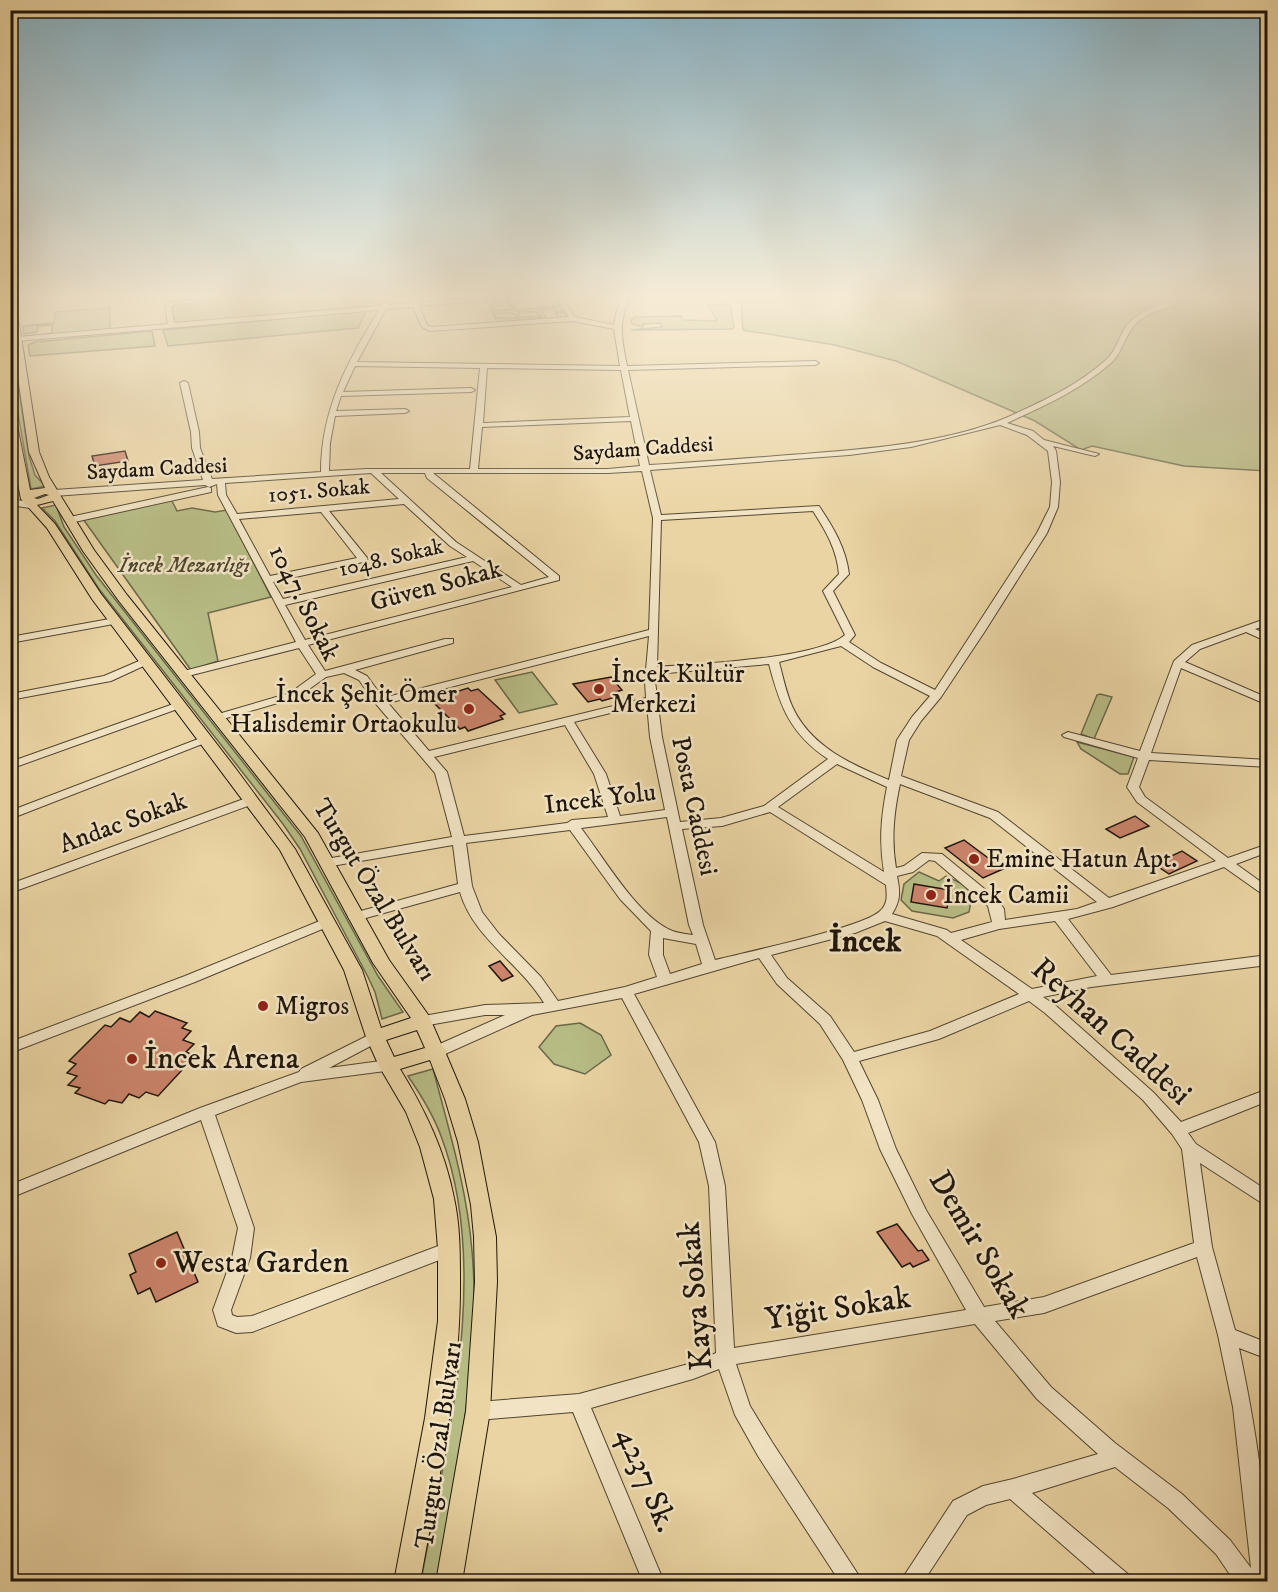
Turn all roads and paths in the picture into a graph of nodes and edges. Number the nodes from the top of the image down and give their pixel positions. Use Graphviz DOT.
graph roads {
  1 [pos="22,372"];
  2 [pos="349,372"];
  3 [pos="484,372"];
  4 [pos="627,372"];
  5 [pos="1096,372"];
  6 [pos="184,383"];
  7 [pos="471,390"];
  8 [pos="340,394"];
  9 [pos="405,411"];
  10 [pos="332,414"];
  11 [pos="10,415"];
  12 [pos="634,419"];
  13 [pos="1000,423"];
  14 [pos="479,425"];
  15 [pos="1044,442"];
  16 [pos="1095,454"];
  17 [pos="646,468"];
  18 [pos="373,471"];
  19 [pos="428,471"];
  20 [pos="474,471"];
  21 [pos="325,475"];
  22 [pos="210,484"];
  23 [pos="221,486"];
  24 [pos="54,493"];
  25 [pos="23,499"];
  26 [pos="408,501"];
  27 [pos="10,502"];
  28 [pos="323,509"];
  29 [pos="234,517"];
  30 [pos="657,518"];
  31 [pos="69,520"];
  32 [pos="476,558"];
  33 [pos="267,580"];
  34 [pos="520,588"];
  35 [pos="280,603"];
  36 [pos="115,621"];
  37 [pos="1268,621"];
  38 [pos="1247,629"];
  39 [pos="653,632"];
  40 [pos="1268,639"];
  41 [pos="10,640"];
  42 [pos="450,641"];
  43 [pos="843,642"];
  44 [pos="301,643"];
  45 [pos="773,660"];
  46 [pos="146,661"];
  47 [pos="1178,663"];
  48 [pos="345,669"];
  49 [pos="652,671"];
  50 [pos="184,674"];
  51 [pos="322,675"];
  52 [pos="938,695"];
  53 [pos="10,697"];
  54 [pos="652,700"];
  55 [pos="380,702"];
  56 [pos="1268,702"];
  57 [pos="179,705"];
  58 [pos="219,717"];
  59 [pos="568,721"];
  60 [pos="1068,735"];
  61 [pos="206,739"];
  62 [pos="428,755"];
  63 [pos="1144,756"];
  64 [pos="835,760"];
  65 [pos="1268,764"];
  66 [pos="10,766"];
  67 [pos="895,782"];
  68 [pos="252,800"];
  69 [pos="771,808"];
  70 [pos="672,813"];
  71 [pos="10,815"];
  72 [pos="615,819"];
  73 [pos="572,824"];
  74 [pos="675,826"];
  75 [pos="459,840"];
  76 [pos="1268,848"];
  77 [pos="1225,862"];
  78 [pos="326,863"];
  79 [pos="892,878"];
  80 [pos="465,886"];
  81 [pos="10,889"];
  82 [pos="1268,894"];
  83 [pos="1108,904"];
  84 [pos="884,916"];
  85 [pos="355,917"];
  86 [pos="1059,917"];
  87 [pos="327,922"];
  88 [pos="999,925"];
  89 [pos="658,929"];
  90 [pos="950,938"];
  91 [pos="700,940"];
  92 [pos="762,952"];
  93 [pos="1268,960"];
  94 [pos="710,966"];
  95 [pos="666,979"];
  96 [pos="1107,980"];
  97 [pos="626,992"];
  98 [pos="1030,995"];
  99 [pos="554,1007"];
  100 [pos="532,1010"];
  101 [pos="423,1021"];
  102 [pos="375,1037"];
  103 [pos="10,1048"];
  104 [pos="438,1051"];
  105 [pos="850,1058"];
  106 [pos="388,1066"];
  107 [pos="300,1077"];
  108 [pos="1268,1095"];
  109 [pos="206,1112"];
  110 [pos="1178,1130"];
  111 [pos="1190,1148"];
  112 [pos="10,1192"];
  113 [pos="1268,1200"];
  114 [pos="1203,1246"];
  115 [pos="449,1249"];
  116 [pos="980,1317"];
  117 [pos="1227,1335"];
  118 [pos="1268,1351"];
  119 [pos="725,1358"];
  120 [pos="579,1403"];
  121 [pos="478,1412"];
  122 [pos="1117,1457"];
  123 [pos="1013,1489"];
  124 [pos="407,1581"];
  125 [pos="449,1581"];
  126 [pos="654,1581"];
  127 [pos="853,1581"];
  128 [pos="910,1581"];
  129 [pos="1122,1581"];
  130 [pos="1248,1581"];
  131 [pos="1263,1581"];
  1 -- 24 [label="main road, Turgut Özal Bulvarı"];
  2 -- 8 [label="street"];
  3 -- 14 [label="street"];
  4 -- 12 [label="street, Posta Caddesi"];
  5 -- 13 [label="street, Saydam Caddesi"];
  6 -- 22 [label="street"];
  7 -- 8 [label="street"];
  8 -- 10 [label="street"];
  9 -- 10 [label="street"];
  10 -- 21 [label="street"];
  11 -- 25 [label="main road"];
  12 -- 14 [label="street"];
  12 -- 17 [label="street, Posta Caddesi"];
  13 -- 15 [label="street"];
  13 -- 17 [label="street, Saydam Caddesi"];
  14 -- 20 [label="street"];
  15 -- 16 [label="street"];
  15 -- 52 [label="street"];
  17 -- 20 [label="street, Saydam Caddesi"];
  17 -- 30 [label="street, Posta Caddesi"];
  18 -- 19 [label="street, Saydam Caddesi"];
  18 -- 21 [label="street, Saydam Caddesi"];
  18 -- 26 [label="street, Güven Sokak"];
  19 -- 20 [label="street, Saydam Caddesi"];
  19 -- 34 [label="street"];
  21 -- 23 [label="street, Saydam Caddesi"];
  22 -- 23 [label="street, Saydam Caddesi"];
  22 -- 24 [label="street, Saydam Caddesi"];
  23 -- 29 [label="street, 1047. Sokak"];
  23 -- 31 [label="street, Saydam Caddesi"];
  24 -- 25 [label="main road"];
  24 -- 31 [label="main road, Turgut Özal Bulvarı"];
  25 -- 27 [label="street"];
  25 -- 36 [label="main road, Turgut Özal Bulvarı"];
  26 -- 28 [label="street, 1051. Sokak"];
  26 -- 32 [label="street, Güven Sokak"];
  28 -- 29 [label="street, 1051. Sokak"];
  28 -- 33 [label="street"];
  29 -- 33 [label="street, 1047. Sokak"];
  30 -- 39 [label="street, Posta Caddesi"];
  30 -- 43 [label="street"];
  31 -- 50 [label="main road, Turgut Özal Bulvarı"];
  32 -- 34 [label="street, Güven Sokak"];
  32 -- 35 [label="street, 1048. Sokak"];
  33 -- 35 [label="street, 1047. Sokak"];
  34 -- 44 [label="street, Güven Sokak"];
  35 -- 44 [label="street, 1047. Sokak"];
  36 -- 41 [label="street"];
  36 -- 46 [label="main road, Turgut Özal Bulvarı"];
  37 -- 38 [label="street"];
  38 -- 40 [label="street"];
  38 -- 47 [label="street"];
  39 -- 49 [label="street, Posta Caddesi"];
  39 -- 55 [label="street"];
  42 -- 48 [label="street"];
  43 -- 45 [label="street"];
  43 -- 52 [label="street"];
  44 -- 50 [label="street, Güven Sokak"];
  44 -- 51 [label="street, 1047. Sokak"];
  45 -- 49 [label="street"];
  45 -- 64 [label="street"];
  46 -- 53 [label="street"];
  46 -- 57 [label="main road, Turgut Özal Bulvarı"];
  47 -- 56 [label="street"];
  47 -- 63 [label="street"];
  48 -- 51 [label="street"];
  48 -- 55 [label="street"];
  49 -- 54 [label="street, Posta Caddesi"];
  50 -- 58 [label="main road, Turgut Özal Bulvarı"];
  51 -- 58 [label="street, 1047. Sokak"];
  52 -- 67 [label="street"];
  54 -- 59 [label="street"];
  54 -- 70 [label="street, Posta Caddesi"];
  55 -- 62 [label="street"];
  57 -- 61 [label="main road, Turgut Özal Bulvarı"];
  57 -- 66 [label="street"];
  58 -- 78 [label="main road, Turgut Özal Bulvarı"];
  59 -- 62 [label="street"];
  59 -- 72 [label="street"];
  60 -- 63 [label="street"];
  61 -- 68 [label="main road, Turgut Özal Bulvarı"];
  61 -- 71 [label="street"];
  62 -- 75 [label="street"];
  63 -- 65 [label="street"];
  63 -- 77 [label="street"];
  64 -- 67 [label="street"];
  64 -- 69 [label="street"];
  67 -- 79 [label="street"];
  67 -- 83 [label="street"];
  68 -- 81 [label="street, Andac Sokak"];
  68 -- 87 [label="main road, Turgut Özal Bulvarı"];
  69 -- 74 [label="street"];
  69 -- 79 [label="street"];
  70 -- 72 [label="street, Incek Yolu"];
  70 -- 74 [label="street, Posta Caddesi"];
  72 -- 73 [label="street, Incek Yolu"];
  73 -- 75 [label="street, Incek Yolu"];
  73 -- 89 [label="street"];
  74 -- 91 [label="street, Posta Caddesi"];
  75 -- 78 [label="street, Incek Yolu"];
  75 -- 80 [label="street"];
  76 -- 77 [label="street"];
  77 -- 82 [label="street"];
  77 -- 83 [label="street"];
  78 -- 85 [label="main road, Turgut Özal Bulvarı"];
  79 -- 84 [label="street"];
  79 -- 88 [label="street"];
  80 -- 85 [label="street"];
  80 -- 99 [label="street"];
  83 -- 86 [label="street"];
  84 -- 90 [label="street, Reyhan Caddesi"];
  84 -- 92 [label="street"];
  85 -- 101 [label="main road, Turgut Özal Bulvarı"];
  86 -- 88 [label="street"];
  86 -- 96 [label="street"];
  87 -- 102 [label="main road, Turgut Özal Bulvarı"];
  87 -- 103 [label="street"];
  88 -- 90 [label="street"];
  89 -- 91 [label="street"];
  89 -- 95 [label="street"];
  90 -- 98 [label="street, Reyhan Caddesi"];
  91 -- 94 [label="street, Posta Caddesi"];
  92 -- 94 [label="street"];
  92 -- 105 [label="street, Demir Sokak"];
  93 -- 96 [label="street"];
  94 -- 95 [label="street"];
  95 -- 97 [label="street"];
  96 -- 98 [label="street"];
  97 -- 99 [label="street"];
  97 -- 119 [label="street, Kaya Sokak"];
  98 -- 105 [label="street"];
  98 -- 110 [label="street, Reyhan Caddesi"];
  99 -- 100 [label="street"];
  100 -- 101 [label="street"];
  100 -- 104 [label="street"];
  101 -- 102 [label="main road"];
  101 -- 104 [label="main road, Turgut Özal Bulvarı"];
  102 -- 106 [label="main road, Turgut Özal Bulvarı"];
  102 -- 107 [label="street"];
  104 -- 106 [label="main road"];
  104 -- 121 [label="main road, Turgut Özal Bulvarı"];
  105 -- 116 [label="street, Demir Sokak"];
  106 -- 107 [label="street"];
  106 -- 115 [label="main road, Turgut Özal Bulvarı"];
  107 -- 109 [label="street"];
  108 -- 110 [label="street"];
  109 -- 112 [label="street"];
  109 -- 115 [label="street"];
  110 -- 111 [label="street, Reyhan Caddesi"];
  111 -- 113 [label="street"];
  111 -- 114 [label="street, Reyhan Caddesi"];
  114 -- 116 [label="street, Yiğit Sokak"];
  114 -- 117 [label="street, Reyhan Caddesi"];
  115 -- 124 [label="main road, Turgut Özal Bulvarı"];
  116 -- 119 [label="street, Yiğit Sokak"];
  116 -- 122 [label="street, Demir Sokak"];
  117 -- 118 [label="street"];
  117 -- 131 [label="street, Reyhan Caddesi"];
  119 -- 120 [label="street, Yiğit Sokak"];
  119 -- 127 [label="street, Kaya Sokak"];
  120 -- 121 [label="street, Yiğit Sokak"];
  120 -- 126 [label="street, 4237 Sk."];
  121 -- 125 [label="main road, Turgut Özal Bulvarı"];
  122 -- 123 [label="street"];
  122 -- 130 [label="street, Demir Sokak"];
  123 -- 128 [label="street"];
  123 -- 129 [label="street"];
}
